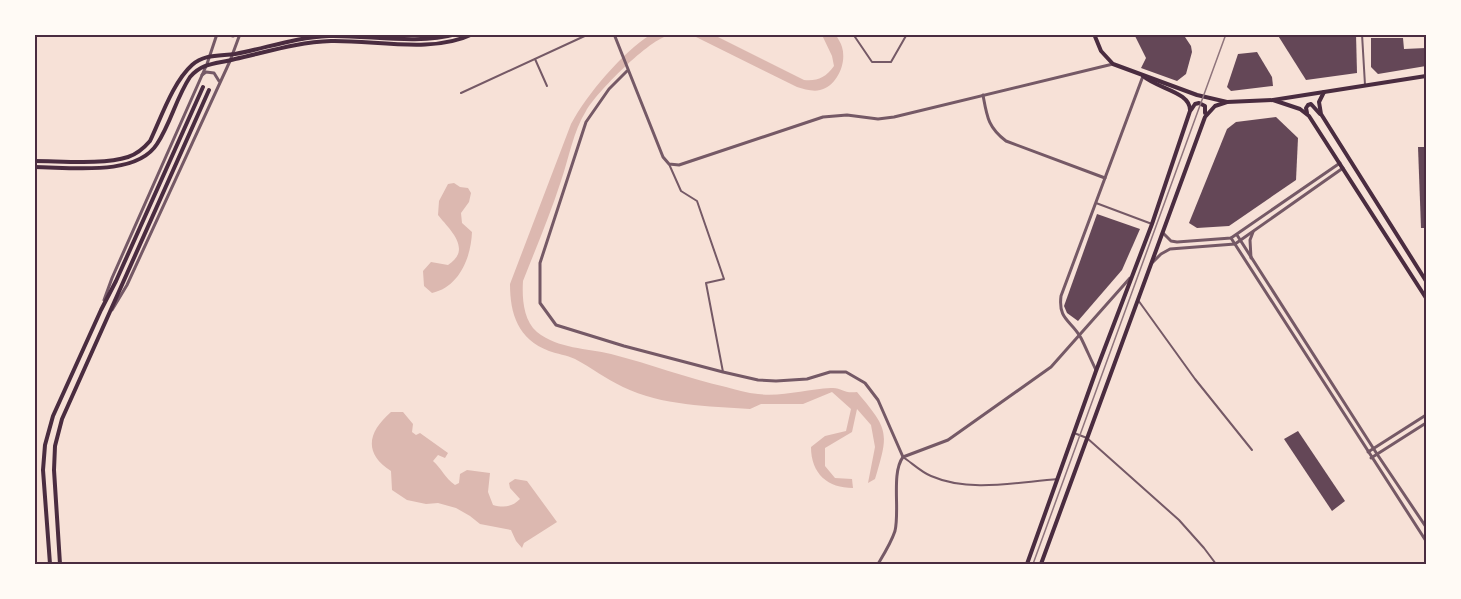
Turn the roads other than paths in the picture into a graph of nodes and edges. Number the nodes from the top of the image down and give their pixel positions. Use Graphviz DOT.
graph roads {
  1 [pos="217,34"];
  2 [pos="226,34"];
  3 [pos="239,34"];
  4 [pos="456,34"];
  5 [pos="473,34"];
  6 [pos="589,34"];
  7 [pos="614,34"];
  8 [pos="852,34"];
  9 [pos="907,34"];
  10 [pos="1094,34"];
  11 [pos="1362,34"];
  12 [pos="418,39"];
  13 [pos="233,54"];
  14 [pos="209,56"];
  15 [pos="535,59"];
  16 [pos="230,61"];
  17 [pos="207,64"];
  18 [pos="1113,64"];
  19 [pos="627,71"];
  20 [pos="201,76"];
  21 [pos="1143,76"];
  22 [pos="1426,76"];
  23 [pos="219,83"];
  24 [pos="1365,85"];
  25 [pos="547,86"];
  26 [pos="203,87"];
  27 [pos="209,90"];
  28 [pos="1325,92"];
  29 [pos="461,93"];
  30 [pos="983,95"];
  31 [pos="1273,100"];
  32 [pos="1227,102"];
  33 [pos="1191,111"];
  34 [pos="1321,114"];
  35 [pos="1309,116"];
  36 [pos="1205,117"];
  37 [pos="34,161"];
  38 [pos="1340,163"];
  39 [pos="669,164"];
  40 [pos="34,167"];
  41 [pos="1343,168"];
  42 [pos="1105,178"];
  43 [pos="1096,203"];
  44 [pos="1152,224"];
  45 [pos="1254,231"];
  46 [pos="1163,233"];
  47 [pos="1236,236"];
  48 [pos="1231,238"];
  49 [pos="1240,241"];
  50 [pos="1235,244"];
  51 [pos="1252,259"];
  52 [pos="1153,262"];
  53 [pos="1133,275"];
  54 [pos="1426,281"];
  55 [pos="1426,298"];
  56 [pos="1138,300"];
  57 [pos="101,310"];
  58 [pos="110,315"];
  59 [pos="1080,336"];
  60 [pos="1096,371"];
  61 [pos="723,372"];
  62 [pos="1426,415"];
  63 [pos="1426,423"];
  64 [pos="1074,433"];
  65 [pos="1087,438"];
  66 [pos="1373,449"];
  67 [pos="1252,450"];
  68 [pos="1368,452"];
  69 [pos="1377,454"];
  70 [pos="903,457"];
  71 [pos="1371,458"];
  72 [pos="1058,479"];
  73 [pos="1426,527"];
  74 [pos="1426,541"];
  75 [pos="50,564"];
  76 [pos="60,564"];
  77 [pos="878,564"];
  78 [pos="1027,564"];
  79 [pos="1041,564"];
  80 [pos="1216,564"];
  1 -- 14 [label="street"];
  2 -- 3 [label="street"];
  3 -- 13 [label="street"];
  4 -- 12 [label="main road"];
  5 -- 12 [label="main road"];
  6 -- 15 [label="street"];
  7 -- 19 [label="street"];
  8 -- 9 [label="street"];
  10 -- 18 [label="main road"];
  11 -- 24 [label="street"];
  12 -- 13 [label="main road"];
  12 -- 16 [label="main road"];
  13 -- 14 [label="main road"];
  13 -- 16 [label="street"];
  14 -- 17 [label="street"];
  14 -- 37 [label="main road"];
  15 -- 25 [label="street"];
  15 -- 29 [label="street"];
  16 -- 17 [label="main road"];
  16 -- 23 [label="street"];
  17 -- 20 [label="street"];
  17 -- 40 [label="main road"];
  18 -- 21 [label="main road"];
  18 -- 30 [label="street"];
  19 -- 39 [label="street"];
  19 -- 61 [label="street"];
  20 -- 23 [label="street"];
  20 -- 57 [label="street"];
  21 -- 32 [label="main road"];
  21 -- 33 [label="main road"];
  21 -- 42 [label="street"];
  22 -- 24 [label="main road"];
  23 -- 58 [label="street"];
  24 -- 28 [label="main road"];
  26 -- 57 [label="main road"];
  27 -- 58 [label="main road"];
  28 -- 31 [label="main road"];
  28 -- 34 [label="main road"];
  30 -- 39 [label="street"];
  30 -- 42 [label="street"];
  31 -- 32 [label="main road"];
  31 -- 35 [label="main road"];
  32 -- 36 [label="main road"];
  33 -- 36 [label="main road"];
  33 -- 44 [label="main road"];
  34 -- 35 [label="main road"];
  34 -- 54 [label="main road"];
  35 -- 38 [label="main road"];
  36 -- 46 [label="main road"];
  38 -- 41 [label="main road"];
  38 -- 47 [label="street"];
  39 -- 61 [label="street"];
  41 -- 45 [label="street"];
  41 -- 55 [label="main road"];
  42 -- 43 [label="street"];
  43 -- 44 [label="street"];
  43 -- 59 [label="street"];
  44 -- 53 [label="main road"];
  45 -- 49 [label="street"];
  45 -- 51 [label="street"];
  46 -- 48 [label="street"];
  46 -- 52 [label="main road"];
  47 -- 48 [label="street"];
  47 -- 49 [label="street"];
  48 -- 50 [label="street"];
  49 -- 50 [label="street"];
  49 -- 51 [label="street"];
  50 -- 52 [label="street"];
  50 -- 68 [label="street"];
  51 -- 66 [label="street"];
  52 -- 56 [label="main road"];
  53 -- 59 [label="street"];
  53 -- 60 [label="main road"];
  56 -- 65 [label="main road"];
  56 -- 67 [label="street"];
  57 -- 75 [label="main road"];
  58 -- 76 [label="main road"];
  59 -- 60 [label="street"];
  59 -- 70 [label="street"];
  60 -- 64 [label="main road"];
  61 -- 70 [label="street"];
  62 -- 66 [label="street"];
  63 -- 69 [label="street"];
  64 -- 65 [label="street"];
  64 -- 72 [label="main road"];
  65 -- 79 [label="main road"];
  65 -- 80 [label="street"];
  66 -- 68 [label="street"];
  66 -- 69 [label="street"];
  68 -- 71 [label="street"];
  69 -- 71 [label="street"];
  69 -- 73 [label="street"];
  70 -- 72 [label="street"];
  70 -- 77 [label="street"];
  71 -- 74 [label="street"];
  72 -- 78 [label="main road"];
}
